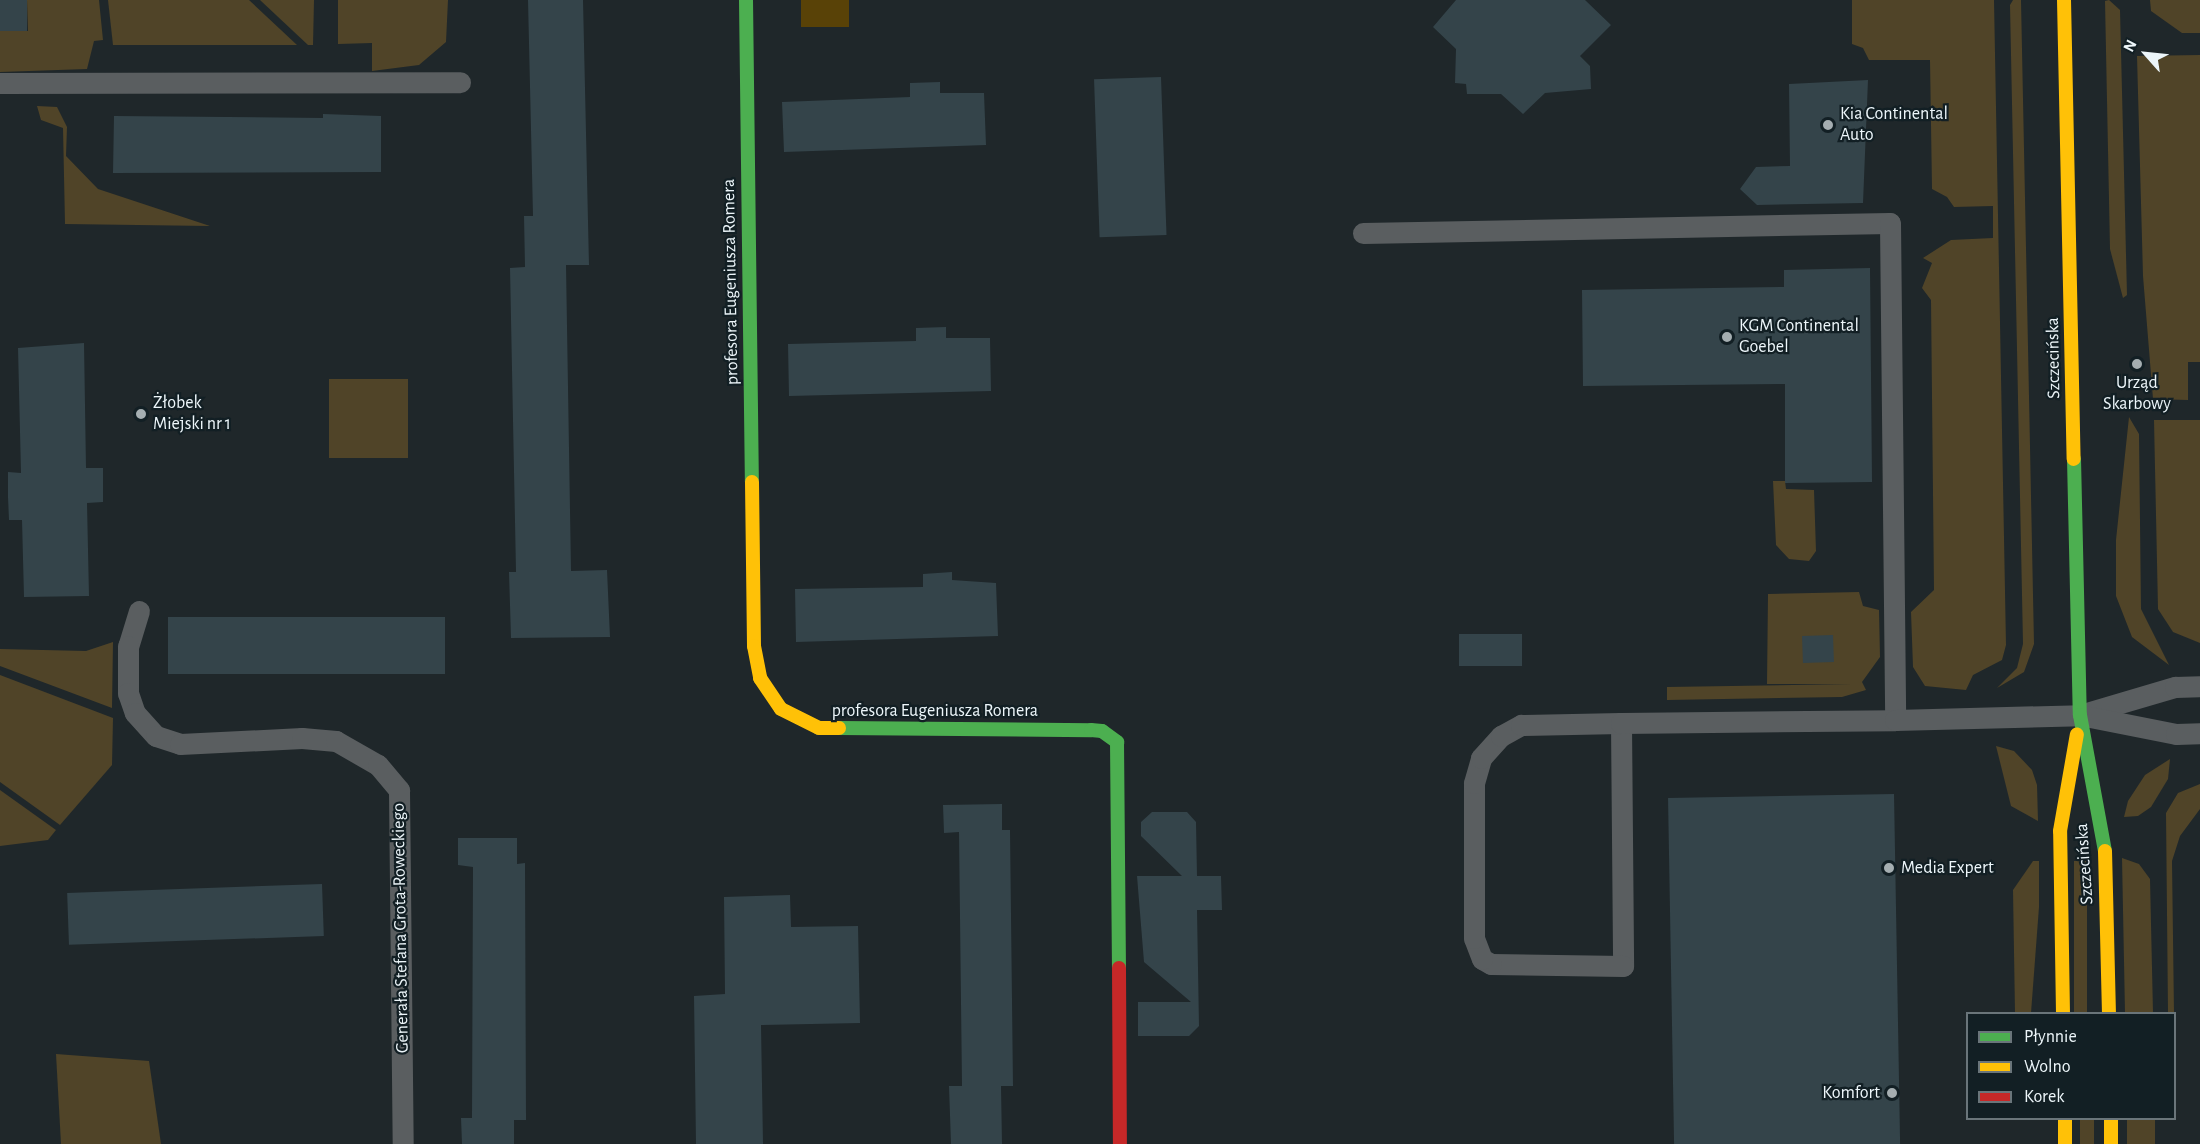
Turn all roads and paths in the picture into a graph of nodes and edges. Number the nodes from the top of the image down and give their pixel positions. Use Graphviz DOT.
graph roads {
  1 [pos="746,0"];
  2 [pos="2064,0"];
  3 [pos="460,82"];
  4 [pos="0,83"];
  5 [pos="1363,232"];
  6 [pos="139,611"];
  7 [pos="2200,687"];
  8 [pos="2080,715"];
  9 [pos="1895,720"];
  10 [pos="1621,723"];
  11 [pos="2200,734"];
  12 [pos="2063,1012"];
  13 [pos="2109,1012"];
  14 [pos="2065,1120"];
  15 [pos="2111,1120"];
  16 [pos="403,1144"];
  17 [pos="1120,1144"];
  18 [pos="2065,1144"];
  19 [pos="2111,1144"];
  1 -- 17 [label="street, profesora Eugeniusza Romera"];
  2 -- 8 [label="street, Szczecińska"];
  3 -- 4 [label="lane"];
  5 -- 9 [label="lane"];
  6 -- 16 [label="lane, Generała Stefana Grota-Roweckiego"];
  7 -- 8 [label="lane"];
  8 -- 9 [label="lane"];
  8 -- 11 [label="lane"];
  8 -- 12 [label="street, Szczecińska"];
  8 -- 13 [label="street, Szczecińska"];
  9 -- 10 [label="lane"];
  10 -- 10 [label="lane"];
  14 -- 18 [label="street"];
  15 -- 19 [label="street"];
}
